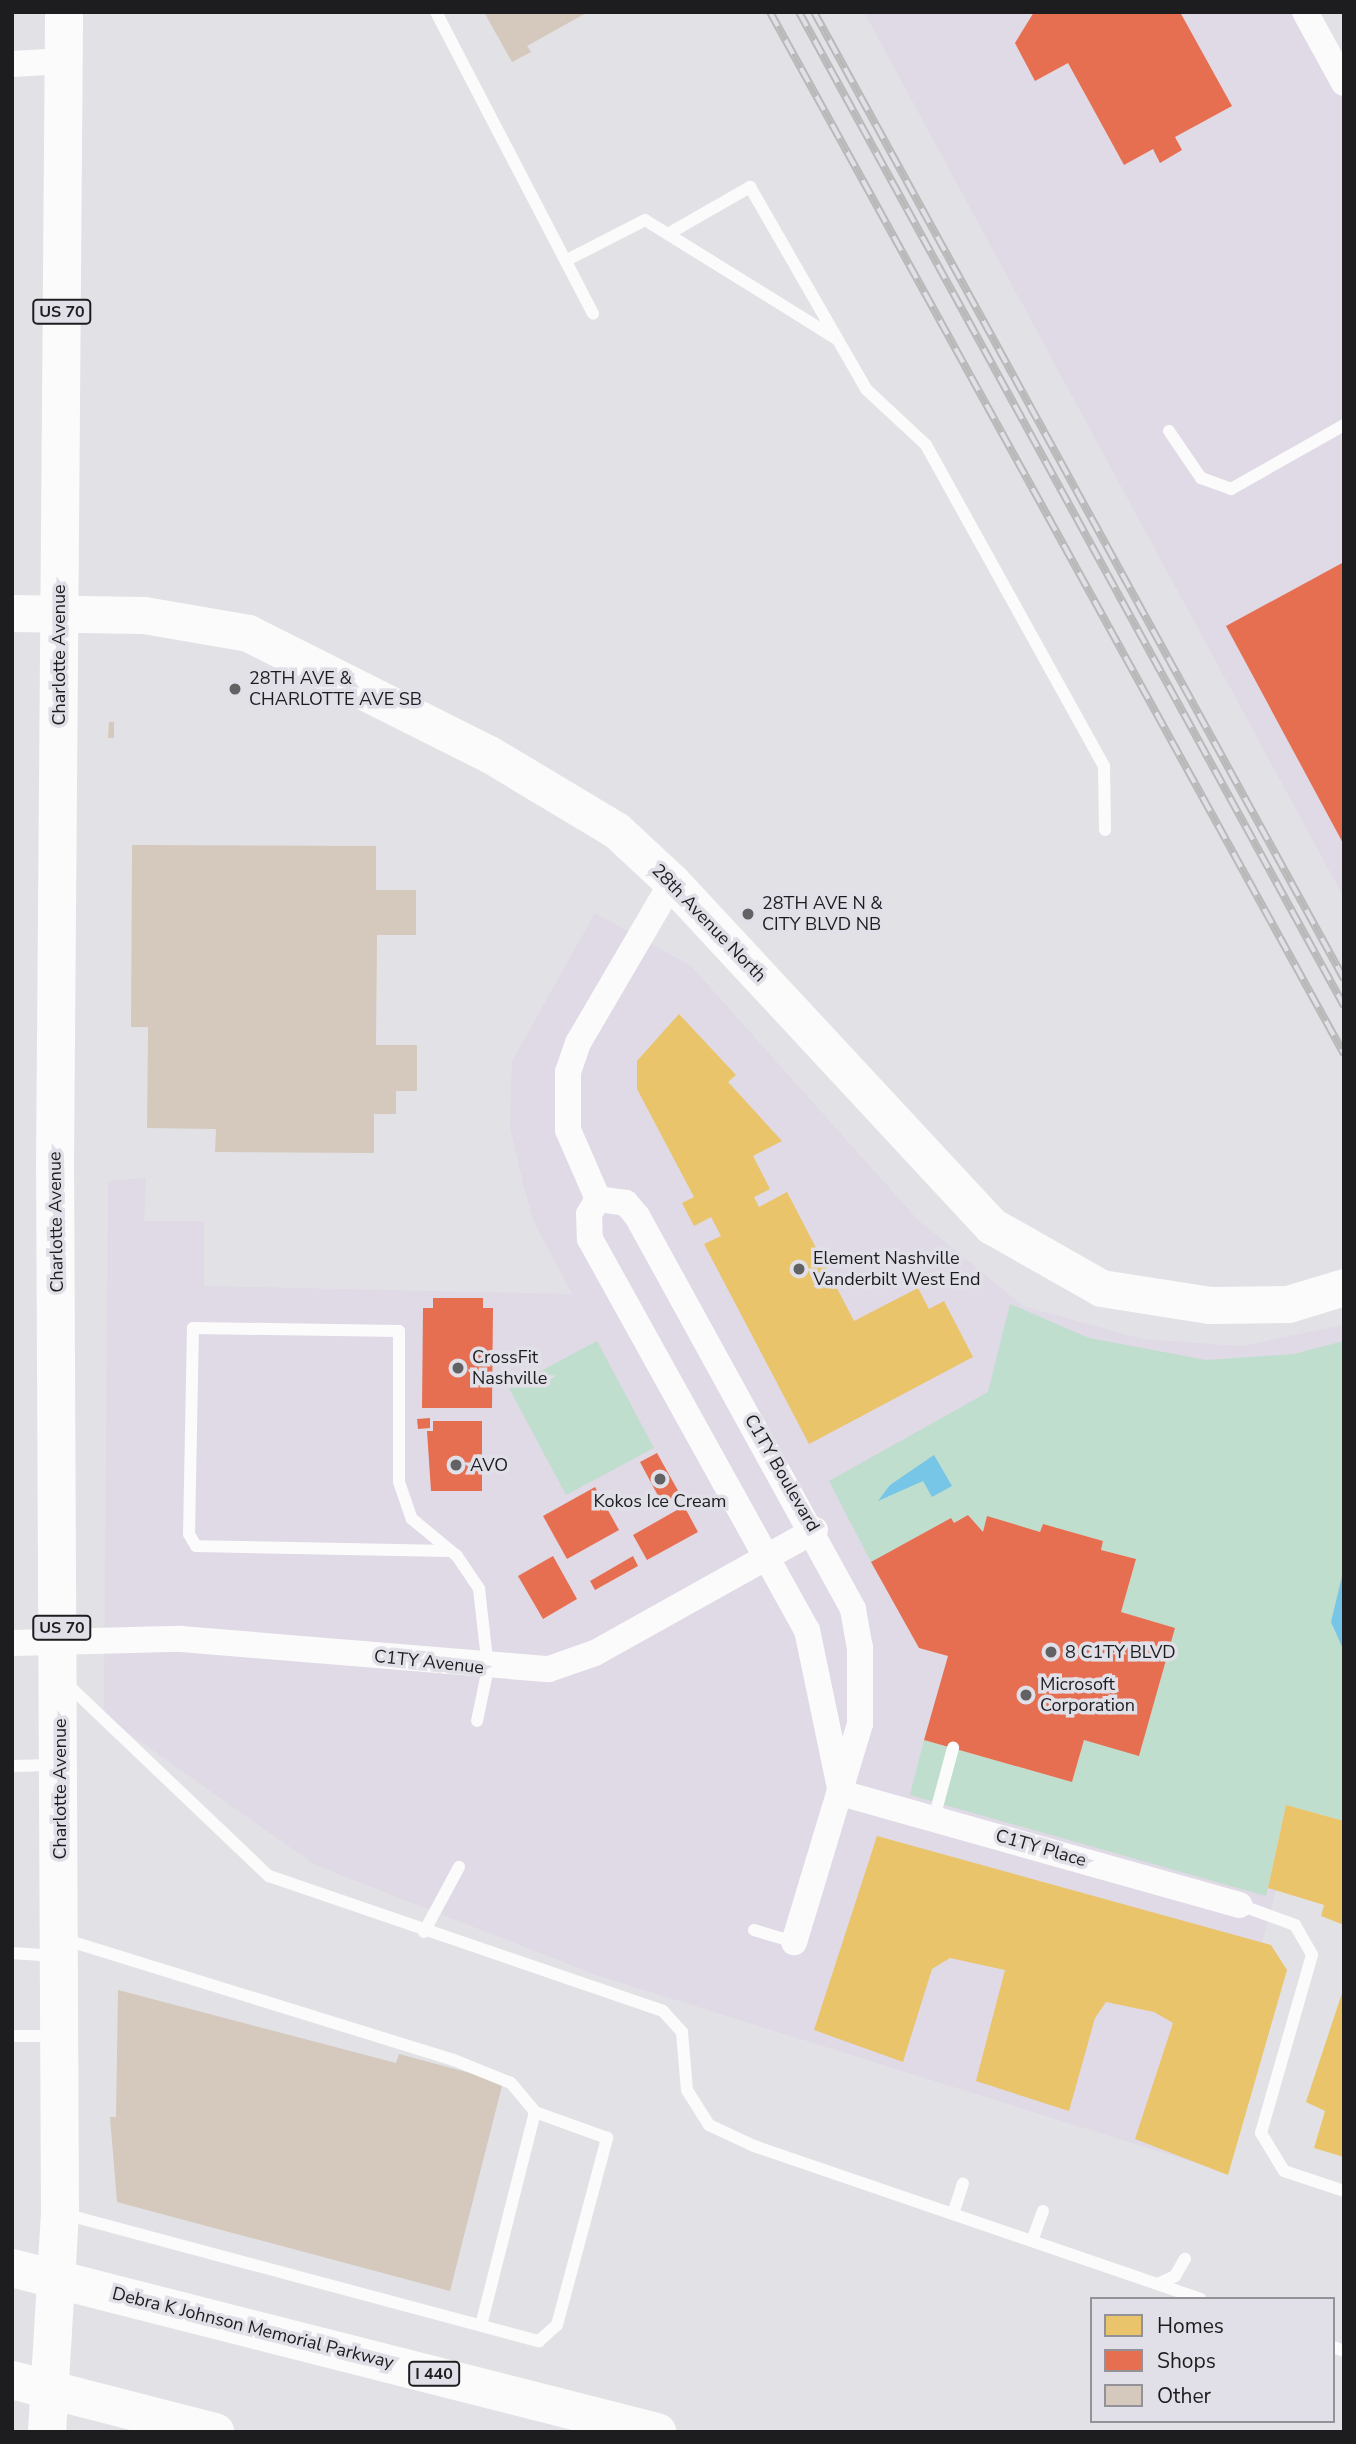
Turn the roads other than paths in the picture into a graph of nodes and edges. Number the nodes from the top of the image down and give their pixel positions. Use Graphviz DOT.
graph roads {
  1 [pos="64,12"];
  2 [pos="436,12"];
  3 [pos="1305,12"];
  4 [pos="64,61"];
  5 [pos="12,64"];
  6 [pos="1344,83"];
  7 [pos="668,234"];
  8 [pos="567,260"];
  9 [pos="593,314"];
  10 [pos="837,339"];
  11 [pos="1344,425"];
  12 [pos="1169,432"];
  13 [pos="12,612"];
  14 [pos="59,612"];
  15 [pos="1105,830"];
  16 [pos="672,882"];
  17 [pos="598,1199"];
  18 [pos="1344,1286"];
  19 [pos="815,1531"];
  20 [pos="450,1551"];
  21 [pos="768,1557"];
  22 [pos="12,1643"];
  23 [pos="61,1659"];
  24 [pos="488,1668"];
  25 [pos="477,1721"];
  26 [pos="953,1748"];
  27 [pos="60,1765"];
  28 [pos="12,1766"];
  29 [pos="841,1793"];
  30 [pos="934,1818"];
  31 [pos="459,1867"];
  32 [pos="1240,1905"];
  33 [pos="754,1930"];
  34 [pos="424,1932"];
  35 [pos="794,1942"];
  36 [pos="60,1947"];
  37 [pos="12,1953"];
  38 [pos="12,2036"];
  39 [pos="60,2036"];
  40 [pos="535,2112"];
  41 [pos="964,2183"];
  42 [pos="1344,2191"];
  43 [pos="1043,2211"];
  44 [pos="60,2213"];
  45 [pos="953,2214"];
  46 [pos="1032,2241"];
  47 [pos="1185,2259"];
  48 [pos="12,2268"];
  49 [pos="1158,2284"];
  50 [pos="1194,2297"];
  51 [pos="481,2325"];
  52 [pos="12,2380"];
  53 [pos="208,2430"];
  54 [pos="47,2432"];
  55 [pos="657,2432"];
  1 -- 4 [label="main road, Charlotte Avenue / US 70"];
  2 -- 8 [label="lane"];
  3 -- 6 [label="street"];
  4 -- 5 [label="street"];
  4 -- 14 [label="main road, Charlotte Avenue / US 70"];
  7 -- 8 [label="lane"];
  7 -- 10 [label="lane"];
  7 -- 10 [label="lane"];
  8 -- 9 [label="lane"];
  10 -- 15 [label="lane"];
  11 -- 12 [label="lane"];
  13 -- 14 [label="main road, 28th Avenue North"];
  14 -- 16 [label="main road, 28th Avenue North"];
  14 -- 23 [label="main road, Charlotte Avenue / US 70"];
  16 -- 17 [label="street"];
  16 -- 18 [label="main road, 28th Avenue North"];
  17 -- 19 [label="street, C1TY Boulevard"];
  17 -- 21 [label="street, C1TY Boulevard"];
  19 -- 21 [label="street, C1TY Avenue"];
  19 -- 29 [label="street, C1TY Boulevard"];
  20 -- 20 [label="lane"];
  20 -- 24 [label="lane"];
  21 -- 24 [label="street, C1TY Avenue"];
  21 -- 29 [label="street, C1TY Boulevard"];
  22 -- 23 [label="street, C1TY Avenue"];
  23 -- 24 [label="street, C1TY Avenue"];
  23 -- 27 [label="main road, Charlotte Avenue / US 70"];
  23 -- 34 [label="lane"];
  24 -- 25 [label="lane"];
  26 -- 30 [label="lane"];
  27 -- 28 [label="lane"];
  27 -- 36 [label="main road, Charlotte Avenue / US 70"];
  29 -- 30 [label="street, C1TY Place"];
  29 -- 35 [label="street, C1TY Boulevard"];
  30 -- 32 [label="street, C1TY Place"];
  31 -- 34 [label="lane"];
  32 -- 42 [label="lane"];
  33 -- 35 [label="lane"];
  34 -- 45 [label="lane"];
  36 -- 37 [label="lane"];
  36 -- 39 [label="main road, Charlotte Avenue / US 70"];
  36 -- 40 [label="lane"];
  38 -- 39 [label="lane"];
  39 -- 44 [label="main road, Charlotte Avenue / US 70"];
  40 -- 51 [label="lane"];
  40 -- 51 [label="lane"];
  41 -- 45 [label="lane"];
  43 -- 46 [label="lane"];
  44 -- 51 [label="lane"];
  44 -- 54 [label="main road, Charlotte Avenue / US 70"];
  45 -- 46 [label="lane"];
  46 -- 49 [label="lane"];
  47 -- 49 [label="lane"];
  48 -- 55 [label="main road, Debra K Johnson Memorial Parkway / I 440"];
  49 -- 50 [label="lane"];
  52 -- 53 [label="main road"];
}
